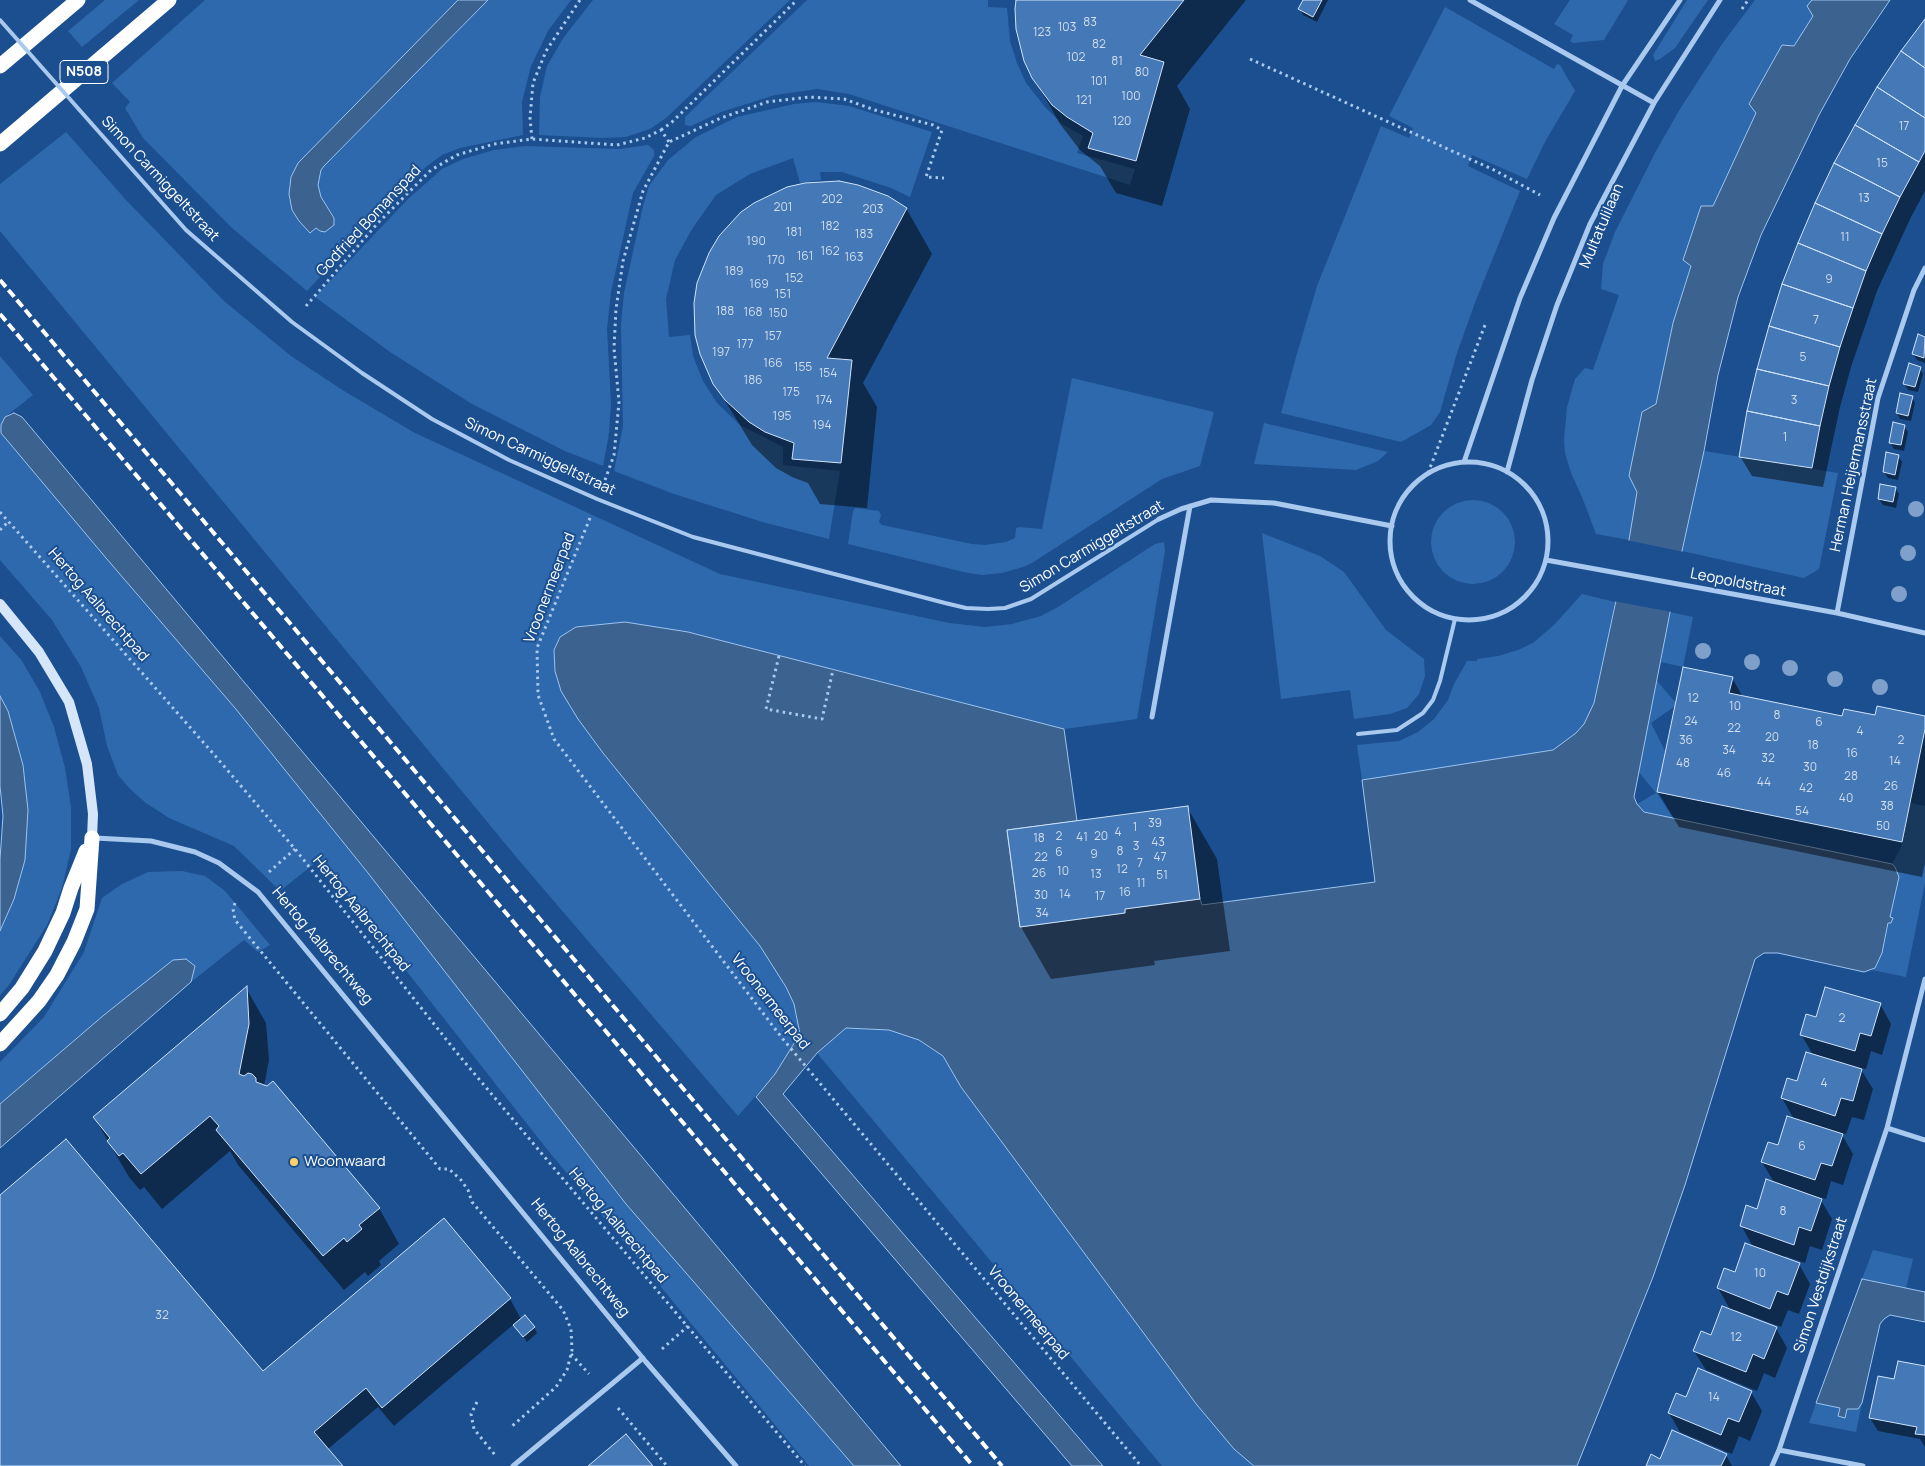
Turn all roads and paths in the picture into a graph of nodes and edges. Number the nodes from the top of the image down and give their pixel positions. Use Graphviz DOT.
graph roads {
  1 [pos="78,0"];
  2 [pos="169,0"];
  3 [pos="580,0"];
  4 [pos="797,0"];
  5 [pos="1470,0"];
  6 [pos="1680,0"];
  7 [pos="1720,0"];
  8 [pos="1748,0"];
  9 [pos="1737,16"];
  10 [pos="0,20"];
  11 [pos="1250,59"];
  12 [pos="0,66"];
  13 [pos="1622,86"];
  14 [pos="1654,103"];
  15 [pos="661,130"];
  16 [pos="532,139"];
  17 [pos="669,142"];
  18 [pos="0,144"];
  19 [pos="944,178"];
  20 [pos="1540,195"];
  21 [pos="1925,268"];
  22 [pos="292,322"];
  23 [pos="1464,462"];
  24 [pos="1507,472"];
  25 [pos="597,499"];
  26 [pos="1190,506"];
  27 [pos="0,512"];
  28 [pos="1159,519"];
  29 [pos="10,521"];
  30 [pos="1392,526"];
  31 [pos="0,530"];
  32 [pos="1546,560"];
  33 [pos="0,604"];
  34 [pos="1837,613"];
  35 [pos="1455,619"];
  36 [pos="1925,632"];
  37 [pos="779,656"];
  38 [pos="833,670"];
  39 [pos="1152,717"];
  40 [pos="1358,734"];
  41 [pos="92,838"];
  42 [pos="295,849"];
  43 [pos="252,887"];
  44 [pos="1925,979"];
  45 [pos="0,1014"];
  46 [pos="0,1044"];
  47 [pos="1887,1128"];
  48 [pos="1925,1140"];
  49 [pos="688,1326"];
  50 [pos="644,1360"];
  51 [pos="478,1402"];
  52 [pos="628,1419"];
  53 [pos="510,1428"];
  54 [pos="1779,1450"];
  55 [pos="498,1459"];
  56 [pos="514,1466"];
  57 [pos="667,1466"];
  58 [pos="736,1466"];
  59 [pos="805,1466"];
  60 [pos="1141,1466"];
  61 [pos="1772,1466"];
  62 [pos="1863,1466"];
  1 -- 12 [label="highway"];
  2 -- 18 [label="highway, N508"];
  3 -- 16 [label="path"];
  4 -- 15 [label="path, Godfried Bomanspad"];
  5 -- 13 [label="street"];
  6 -- 13 [label="street"];
  7 -- 14 [label="street, Multatulilaan"];
  8 -- 9 [label="path"];
  10 -- 22 [label="lane, Simon Carmiggeltstraat, bridge"];
  11 -- 20 [label="path"];
  13 -- 14 [label="street"];
  13 -- 23 [label="street"];
  14 -- 24 [label="street, Multatulilaan"];
  15 -- 16 [label="path, Godfried Bomanspad"];
  15 -- 17 [label="path"];
  16 -- 22 [label="path, Godfried Bomanspad"];
  17 -- 19 [label="path"];
  17 -- 25 [label="path"];
  21 -- 34 [label="street, Herman Heijermansstraat"];
  22 -- 25 [label="lane, Simon Carmiggeltstraat"];
  23 -- 24 [label="street"];
  23 -- 30 [label="street"];
  24 -- 32 [label="street"];
  25 -- 28 [label="lane, Simon Carmiggeltstraat"];
  25 -- 60 [label="path, Vroonermeerpad"];
  26 -- 28 [label="street, Simon Carmiggeltstraat"];
  26 -- 30 [label="street, Simon Carmiggeltstraat"];
  26 -- 39 [label="street, Simon Carmiggeltstraat"];
  27 -- 29 [label="path, Hertog Aalbrechtpad"];
  29 -- 31 [label="path"];
  29 -- 42 [label="path, Hertog Aalbrechtpad"];
  30 -- 35 [label="street"];
  32 -- 34 [label="street, Leopoldstraat"];
  32 -- 35 [label="street"];
  33 -- 41 [label="main road"];
  34 -- 36 [label="street, Leopoldstraat"];
  35 -- 40 [label="lane"];
  37 -- 38 [label="path"];
  41 -- 43 [label="street, Hertog Aalbrechtweg"];
  41 -- 45 [label="highway"];
  41 -- 46 [label="highway"];
  42 -- 43 [label="path"];
  42 -- 49 [label="path, Hertog Aalbrechtpad"];
  43 -- 50 [label="street, Hertog Aalbrechtweg"];
  43 -- 53 [label="path"];
  44 -- 47 [label="street, Simon Vestdijkstraat"];
  47 -- 48 [label="street"];
  47 -- 54 [label="street, Simon Vestdijkstraat"];
  49 -- 50 [label="path"];
  49 -- 59 [label="path, Hertog Aalbrechtpad"];
  50 -- 56 [label="street"];
  50 -- 58 [label="street, Hertog Aalbrechtweg"];
  51 -- 55 [label="path"];
  52 -- 57 [label="path"];
  54 -- 61 [label="street, Simon Vestdijkstraat"];
  54 -- 62 [label="street"];
}
